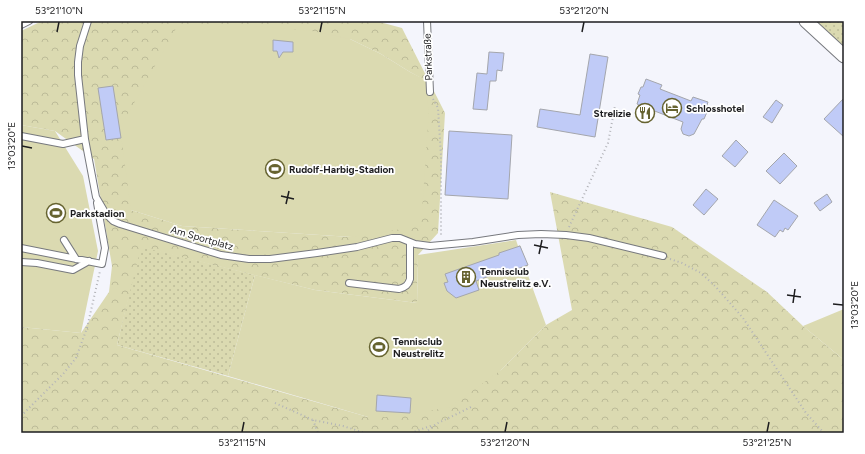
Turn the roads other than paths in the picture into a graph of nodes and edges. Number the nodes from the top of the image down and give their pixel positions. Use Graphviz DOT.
graph roads {
  1 [pos="29,21"];
  2 [pos="88,21"];
  3 [pos="427,21"];
  4 [pos="806,21"];
  5 [pos="21,25"];
  6 [pos="844,56"];
  7 [pos="430,92"];
  8 [pos="21,136"];
  9 [pos="85,139"];
  10 [pos="96,197"];
  11 [pos="64,240"];
  12 [pos="410,242"];
  13 [pos="21,248"];
  14 [pos="663,256"];
  15 [pos="76,259"];
  16 [pos="89,261"];
  17 [pos="21,262"];
  18 [pos="349,283"];
  1 -- 5 [label="lane"];
  2 -- 9 [label="lane, Am Sportplatz"];
  3 -- 7 [label="lane, Parkstraße"];
  4 -- 6 [label="street"];
  8 -- 9 [label="lane"];
  9 -- 10 [label="lane, Am Sportplatz"];
  10 -- 12 [label="lane, Am Sportplatz"];
  10 -- 16 [label="lane"];
  11 -- 15 [label="lane"];
  12 -- 14 [label="lane, Am Sportplatz"];
  12 -- 18 [label="lane"];
  13 -- 15 [label="lane"];
  15 -- 16 [label="lane"];
  16 -- 17 [label="lane"];
}
